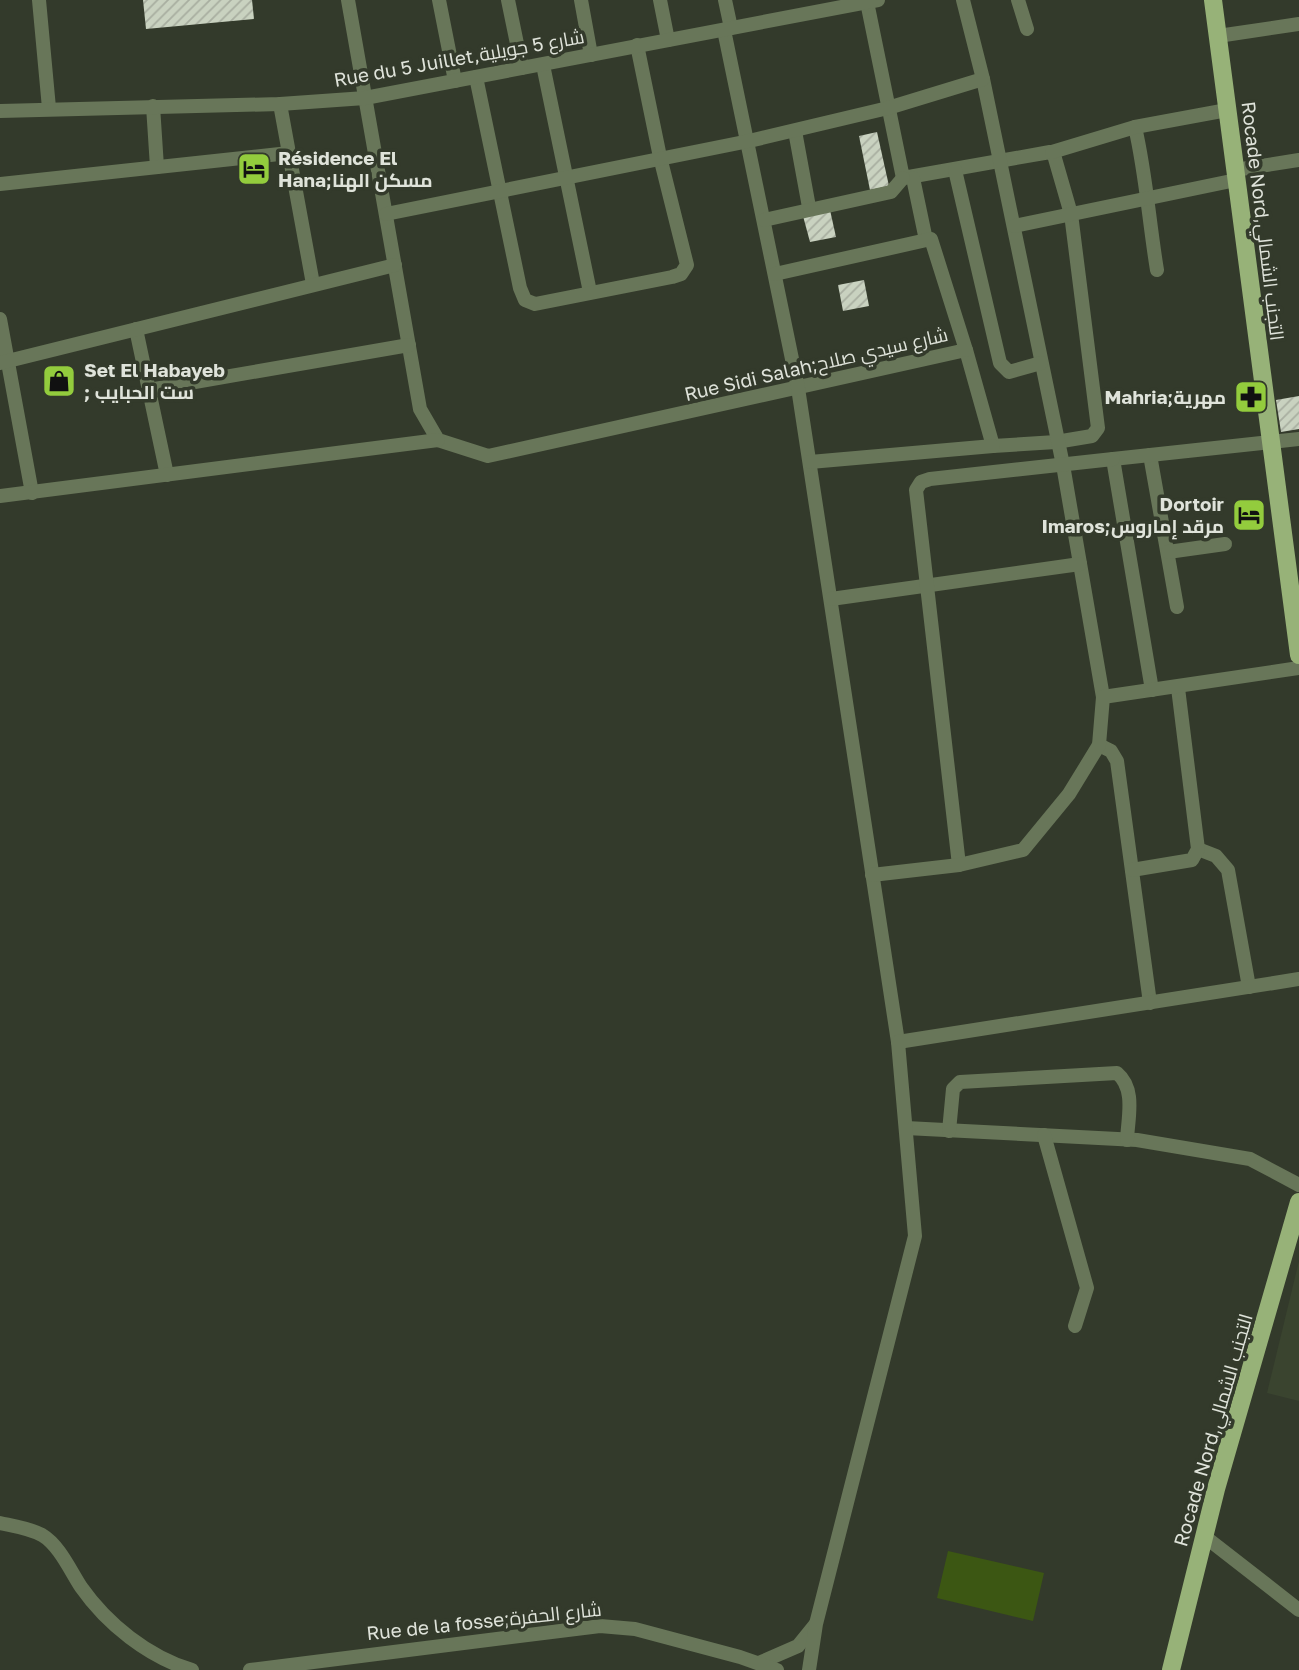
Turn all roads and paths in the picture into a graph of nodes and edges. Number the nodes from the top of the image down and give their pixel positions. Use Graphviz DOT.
graph roads {
  1 [pos="39,0"];
  2 [pos="348,0"];
  3 [pos="439,0"];
  4 [pos="508,0"];
  5 [pos="581,0"];
  6 [pos="660,0"];
  7 [pos="725,0"];
  8 [pos="963,0"];
  9 [pos="1018,0"];
  10 [pos="1213,0"];
  11 [pos="873,1"];
  12 [pos="805,7"];
  13 [pos="1299,24"];
  14 [pos="728,29"];
  15 [pos="1027,29"];
  16 [pos="1217,36"];
  17 [pos="668,40"];
  18 [pos="637,45"];
  19 [pos="591,55"];
  20 [pos="543,65"];
  21 [pos="522,68"];
  22 [pos="476,77"];
  23 [pos="983,79"];
  24 [pos="455,81"];
  25 [pos="365,98"];
  26 [pos="280,104"];
  27 [pos="153,106"];
  28 [pos="49,108"];
  29 [pos="888,108"];
  30 [pos="1227,110"];
  31 [pos="0,111"];
  32 [pos="1135,127"];
  33 [pos="795,131"];
  34 [pos="749,141"];
  35 [pos="1052,152"];
  36 [pos="289,153"];
  37 [pos="660,157"];
  38 [pos="1299,160"];
  39 [pos="1002,161"];
  40 [pos="157,167"];
  41 [pos="954,170"];
  42 [pos="1235,175"];
  43 [pos="567,176"];
  44 [pos="908,178"];
  45 [pos="0,184"];
  46 [pos="500,192"];
  47 [pos="1145,199"];
  48 [pos="809,207"];
  49 [pos="386,214"];
  50 [pos="1071,214"];
  51 [pos="764,220"];
  52 [pos="1014,226"];
  53 [pos="926,240"];
  54 [pos="395,265"];
  55 [pos="1157,270"];
  56 [pos="775,274"];
  57 [pos="313,284"];
  58 [pos="590,292"];
  59 [pos="0,319"];
  60 [pos="136,329"];
  61 [pos="409,345"];
  62 [pos="966,350"];
  63 [pos="4,362"];
  64 [pos="1041,363"];
  65 [pos="798,388"];
  66 [pos="149,390"];
  67 [pos="1299,439"];
  68 [pos="438,440"];
  69 [pos="1056,442"];
  70 [pos="1271,442"];
  71 [pos="993,446"];
  72 [pos="1150,455"];
  73 [pos="1113,459"];
  74 [pos="810,462"];
  75 [pos="1063,465"];
  76 [pos="167,475"];
  77 [pos="32,493"];
  78 [pos="0,496"];
  79 [pos="1224,544"];
  80 [pos="1168,552"];
  81 [pos="1080,564"];
  82 [pos="928,585"];
  83 [pos="831,599"];
  84 [pos="1177,607"];
  85 [pos="1299,643"];
  86 [pos="1299,655"];
  87 [pos="1299,668"];
  88 [pos="1178,688"];
  89 [pos="1152,690"];
  90 [pos="1103,697"];
  91 [pos="1099,746"];
  92 [pos="1198,849"];
  93 [pos="959,865"];
  94 [pos="1132,870"];
  95 [pos="872,875"];
  96 [pos="1299,979"];
  97 [pos="1250,987"];
  98 [pos="1150,1003"];
  99 [pos="898,1042"];
  100 [pos="906,1128"];
  101 [pos="949,1130"];
  102 [pos="1044,1136"];
  103 [pos="1127,1140"];
  104 [pos="1299,1185"];
  105 [pos="1299,1202"];
  106 [pos="1074,1326"];
  107 [pos="0,1523"];
  108 [pos="1204,1536"];
  109 [pos="1299,1610"];
  110 [pos="816,1624"];
  111 [pos="759,1663"];
  112 [pos="192,1670"];
  113 [pos="250,1670"];
  114 [pos="777,1670"];
  115 [pos="809,1670"];
  116 [pos="1171,1670"];
  1 -- 28 [label="street"];
  2 -- 25 [label="street"];
  3 -- 24 [label="street"];
  4 -- 21 [label="street"];
  5 -- 19 [label="street"];
  6 -- 17 [label="street"];
  7 -- 14 [label="street"];
  8 -- 23 [label="street"];
  9 -- 15 [label="street"];
  10 -- 16 [label="main road, Rocade Nord,التجنب الشمالي"];
  11 -- 12 [label="street, Rue du 5 Juillet,شارع 5 جويلية"];
  11 -- 29 [label="street"];
  12 -- 14 [label="street, Rue du 5 Juillet,شارع 5 جويلية"];
  13 -- 16 [label="street"];
  14 -- 17 [label="street, Rue du 5 Juillet,شارع 5 جويلية"];
  14 -- 34 [label="street"];
  16 -- 30 [label="main road, Rocade Nord,التجنب الشمالي"];
  17 -- 18 [label="street, Rue du 5 Juillet,شارع 5 جويلية"];
  18 -- 19 [label="street, Rue du 5 Juillet,شارع 5 جويلية"];
  18 -- 37 [label="street"];
  19 -- 20 [label="street, Rue du 5 Juillet,شارع 5 جويلية"];
  20 -- 21 [label="street, Rue du 5 Juillet,شارع 5 جويلية"];
  20 -- 43 [label="street"];
  21 -- 22 [label="street, Rue du 5 Juillet,شارع 5 جويلية"];
  22 -- 24 [label="street, Rue du 5 Juillet,شارع 5 جويلية"];
  22 -- 46 [label="street"];
  23 -- 29 [label="street"];
  23 -- 39 [label="street"];
  24 -- 25 [label="street, Rue du 5 Juillet,شارع 5 جويلية"];
  25 -- 26 [label="street, Rue du 5 Juillet,شارع 5 جويلية"];
  25 -- 49 [label="street"];
  26 -- 27 [label="street, Rue du 5 Juillet,شارع 5 جويلية"];
  26 -- 36 [label="street"];
  27 -- 28 [label="street, Rue du 5 Juillet,شارع 5 جويلية"];
  27 -- 40 [label="street"];
  28 -- 31 [label="street, Rue du 5 Juillet,شارع 5 جويلية"];
  29 -- 33 [label="street"];
  29 -- 44 [label="street"];
  30 -- 32 [label="street"];
  30 -- 42 [label="main road, Rocade Nord,التجنب الشمالي"];
  32 -- 35 [label="street"];
  32 -- 47 [label="street"];
  33 -- 34 [label="street"];
  33 -- 48 [label="street"];
  34 -- 37 [label="street"];
  34 -- 51 [label="street"];
  35 -- 39 [label="street"];
  35 -- 50 [label="street"];
  36 -- 40 [label="street"];
  36 -- 57 [label="street"];
  37 -- 43 [label="street"];
  37 -- 58 [label="street"];
  38 -- 42 [label="street"];
  39 -- 41 [label="street"];
  39 -- 52 [label="street"];
  40 -- 45 [label="street"];
  41 -- 44 [label="street"];
  41 -- 64 [label="street"];
  42 -- 47 [label="street"];
  42 -- 70 [label="main road, Rocade Nord,التجنب الشمالي"];
  43 -- 46 [label="street"];
  43 -- 58 [label="street"];
  44 -- 48 [label="street"];
  44 -- 53 [label="street"];
  46 -- 49 [label="street"];
  46 -- 58 [label="street"];
  47 -- 50 [label="street"];
  47 -- 55 [label="street"];
  48 -- 51 [label="street"];
  49 -- 54 [label="street"];
  50 -- 52 [label="street"];
  50 -- 69 [label="street"];
  51 -- 56 [label="street"];
  52 -- 64 [label="street"];
  53 -- 56 [label="street"];
  53 -- 62 [label="street"];
  54 -- 57 [label="street"];
  54 -- 61 [label="street"];
  56 -- 65 [label="street"];
  57 -- 60 [label="street"];
  59 -- 63 [label="street"];
  60 -- 63 [label="street"];
  60 -- 66 [label="street"];
  61 -- 66 [label="street"];
  61 -- 68 [label="street"];
  62 -- 65 [label="street, Rue Sidi Salah;شارع سيدي صلاح"];
  62 -- 71 [label="street, Rue Sidi Salah;شارع سيدي صلاح"];
  63 -- 77 [label="street"];
  64 -- 69 [label="street"];
  65 -- 68 [label="street, Rue Sidi Salah;شارع سيدي صلاح"];
  65 -- 74 [label="street"];
  66 -- 76 [label="street"];
  67 -- 70 [label="street"];
  68 -- 76 [label="street"];
  69 -- 71 [label="street"];
  69 -- 75 [label="street"];
  70 -- 72 [label="street"];
  70 -- 85 [label="main road, Rocade Nord,التجنب الشمالي"];
  71 -- 74 [label="street"];
  72 -- 73 [label="street"];
  72 -- 80 [label="street"];
  73 -- 75 [label="street"];
  73 -- 89 [label="street"];
  74 -- 83 [label="street"];
  75 -- 81 [label="street"];
  75 -- 82 [label="street"];
  76 -- 77 [label="street"];
  77 -- 78 [label="street"];
  79 -- 80 [label="street"];
  80 -- 84 [label="street"];
  81 -- 82 [label="street"];
  81 -- 90 [label="street"];
  82 -- 83 [label="street"];
  82 -- 93 [label="street"];
  83 -- 95 [label="street"];
  85 -- 86 [label="main road, Rocade Nord,التجنب الشمالي"];
  87 -- 88 [label="street"];
  88 -- 89 [label="street"];
  88 -- 92 [label="street"];
  89 -- 90 [label="street"];
  90 -- 91 [label="street"];
  91 -- 93 [label="street"];
  91 -- 94 [label="street"];
  92 -- 94 [label="street"];
  92 -- 97 [label="street"];
  93 -- 95 [label="street"];
  94 -- 98 [label="street"];
  95 -- 99 [label="street"];
  96 -- 97 [label="street"];
  97 -- 98 [label="street"];
  98 -- 99 [label="street"];
  99 -- 100 [label="street"];
  100 -- 101 [label="street"];
  100 -- 110 [label="street"];
  101 -- 102 [label="street"];
  101 -- 103 [label="street"];
  102 -- 103 [label="street"];
  102 -- 106 [label="street"];
  103 -- 104 [label="street"];
  105 -- 108 [label="main road, Rocade Nord,التجنب الشمالي"];
  107 -- 112 [label="street"];
  108 -- 109 [label="street"];
  108 -- 116 [label="main road, Rocade Nord,التجنب الشمالي"];
  110 -- 111 [label="street"];
  110 -- 115 [label="street"];
  111 -- 113 [label="street, Rue de la fosse;شارع الحفرة"];
  111 -- 114 [label="street, Rue de la fosse;شارع الحفرة"];
}
